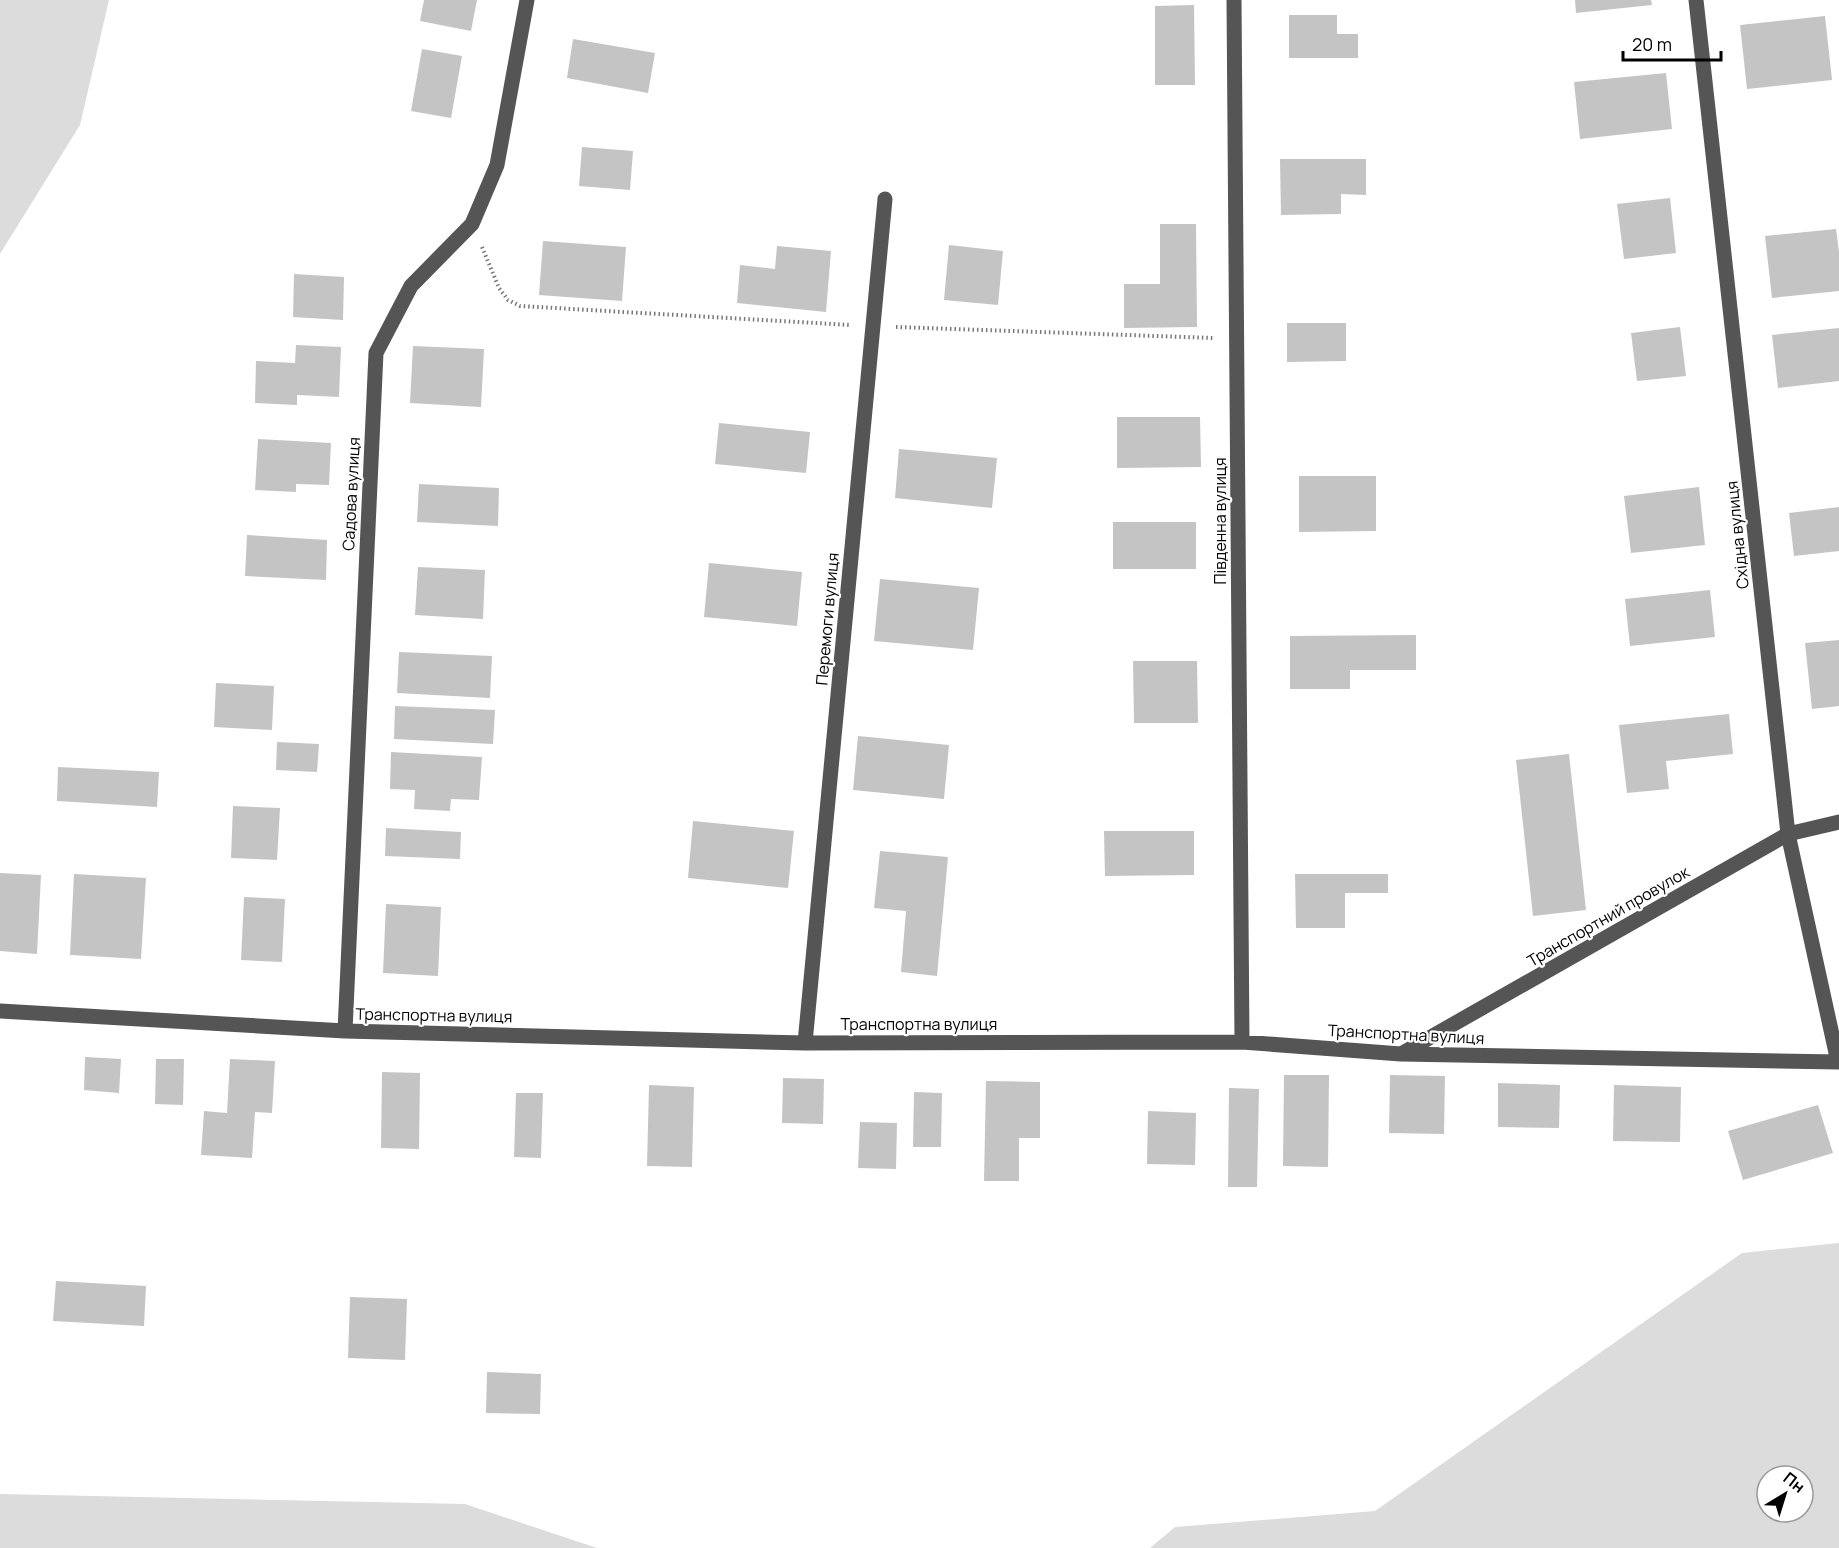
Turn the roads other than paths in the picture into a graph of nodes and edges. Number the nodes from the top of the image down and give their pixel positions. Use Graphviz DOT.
graph roads {
  1 [pos="527,0"];
  2 [pos="1234,0"];
  3 [pos="1696,0"];
  4 [pos="885,199"];
  5 [pos="1839,822"];
  6 [pos="1788,834"];
  7 [pos="0,1011"];
  8 [pos="345,1031"];
  9 [pos="805,1042"];
  10 [pos="1242,1042"];
  11 [pos="1401,1054"];
  12 [pos="1838,1062"];
  1 -- 8 [label="street, Садова вулиця"];
  2 -- 10 [label="street, Південна вулиця"];
  3 -- 6 [label="street, Східна вулиця"];
  4 -- 9 [label="street, Перемоги вулиця"];
  5 -- 6 [label="street, Транспортний провулок"];
  6 -- 11 [label="street, Транспортний провулок"];
  6 -- 12 [label="street, Східна вулиця"];
  7 -- 8 [label="street, Транспортна вулиця"];
  8 -- 9 [label="street, Транспортна вулиця"];
  9 -- 10 [label="street, Транспортна вулиця"];
  10 -- 11 [label="street, Транспортна вулиця"];
  11 -- 12 [label="street, Транспортна вулиця"];
}
